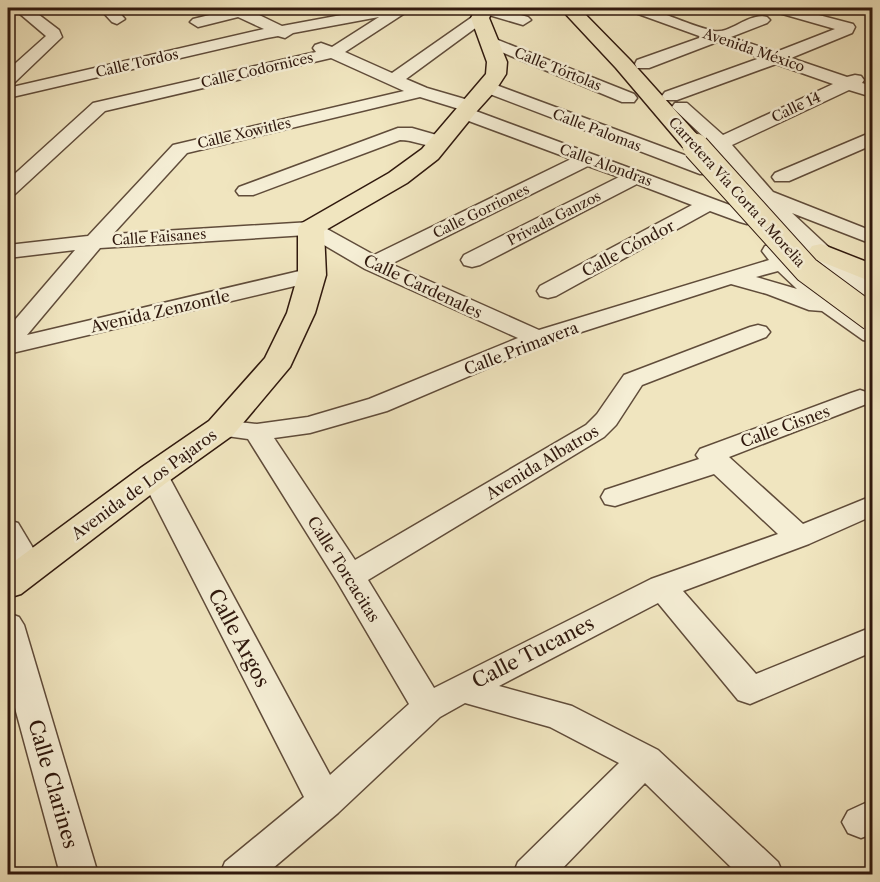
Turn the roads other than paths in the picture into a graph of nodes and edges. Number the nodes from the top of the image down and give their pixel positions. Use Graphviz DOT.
graph roads {
  1 [pos="21,8"];
  2 [pos="259,8"];
  3 [pos="372,8"];
  4 [pos="402,8"];
  5 [pos="569,8"];
  6 [pos="592,8"];
  7 [pos="635,8"];
  8 [pos="671,8"];
  9 [pos="777,8"];
  10 [pos="236,10"];
  11 [pos="652,14"];
  12 [pos="484,19"];
  13 [pos="523,20"];
  14 [pos="762,20"];
  15 [pos="198,22"];
  16 [pos="275,31"];
  17 [pos="717,37"];
  18 [pos="333,53"];
  19 [pos="776,58"];
  20 [pos="643,64"];
  21 [pos="873,73"];
  22 [pos="8,79"];
  23 [pos="393,80"];
  24 [pos="848,83"];
  25 [pos="488,87"];
  26 [pos="421,92"];
  27 [pos="873,92"];
  28 [pos="8,93"];
  29 [pos="628,98"];
  30 [pos="670,103"];
  31 [pos="466,110"];
  32 [pos="694,134"];
  33 [pos="873,138"];
  34 [pos="441,142"];
  35 [pos="721,143"];
  36 [pos="589,158"];
  37 [pos="707,170"];
  38 [pos="637,176"];
  39 [pos="782,177"];
  40 [pos="8,190"];
  41 [pos="246,190"];
  42 [pos="762,194"];
  43 [pos="709,204"];
  44 [pos="747,218"];
  45 [pos="311,228"];
  46 [pos="873,238"];
  47 [pos="94,242"];
  48 [pos="8,251"];
  49 [pos="821,252"];
  50 [pos="472,260"];
  51 [pos="782,262"];
  52 [pos="373,264"];
  53 [pos="873,274"];
  54 [pos="312,275"];
  55 [pos="730,277"];
  56 [pos="548,291"];
  57 [pos="873,292"];
  58 [pos="873,304"];
  59 [pos="836,311"];
  60 [pos="873,318"];
  61 [pos="758,332"];
  62 [pos="873,334"];
  63 [pos="538,338"];
  64 [pos="8,342"];
  65 [pos="8,347"];
  66 [pos="860,397"];
  67 [pos="221,428"];
  68 [pos="257,432"];
  69 [pos="713,459"];
  70 [pos="154,475"];
  71 [pos="615,497"];
  72 [pos="873,506"];
  73 [pos="8,530"];
  74 [pos="799,537"];
  75 [pos="19,576"];
  76 [pos="350,577"];
  77 [pos="662,587"];
  78 [pos="8,625"];
  79 [pos="873,639"];
  80 [pos="461,689"];
  81 [pos="428,707"];
  82 [pos="645,760"];
  83 [pos="325,802"];
  84 [pos="541,871"];
  85 [pos="79,874"];
  86 [pos="239,874"];
  87 [pos="764,874"];
  1 -- 22 [label="street"];
  2 -- 10 [label="street"];
  3 -- 16 [label="street, Calle Tordos"];
  4 -- 16 [label="street, Calle Tordos"];
  4 -- 18 [label="street, Calle Codornices"];
  5 -- 30 [label="main road"];
  6 -- 20 [label="main road"];
  7 -- 11 [label="street, Avenida México"];
  8 -- 11 [label="street"];
  9 -- 19 [label="street"];
  10 -- 15 [label="street"];
  10 -- 16 [label="street, Calle Alondras"];
  11 -- 17 [label="street, Avenida México"];
  12 -- 13 [label="street"];
  12 -- 23 [label="street"];
  12 -- 25 [label="main road"];
  12 -- 29 [label="street, Calle Tórtolas"];
  14 -- 17 [label="street"];
  16 -- 18 [label="street, Calle Alondras"];
  16 -- 28 [label="street, Calle Tordos"];
  17 -- 19 [label="street, Avenida México"];
  17 -- 20 [label="street"];
  18 -- 23 [label="street, Calle Alondras"];
  18 -- 40 [label="street, Calle Codornices"];
  19 -- 24 [label="street, Avenida México"];
  19 -- 30 [label="street"];
  20 -- 30 [label="main road"];
  21 -- 24 [label="street, Calle 14"];
  23 -- 26 [label="street, Calle Alondras"];
  24 -- 27 [label="street, Avenida México"];
  24 -- 35 [label="street, Calle 14"];
  25 -- 31 [label="main road"];
  25 -- 37 [label="street, Calle Palomas"];
  26 -- 31 [label="street, Calle Alondras"];
  26 -- 47 [label="street, Calle Xowitles"];
  30 -- 32 [label="main road, Carretera Vía Corta a Morelia"];
  30 -- 35 [label="street"];
  30 -- 37 [label="street"];
  31 -- 34 [label="main road"];
  31 -- 36 [label="street, Calle Alondras"];
  32 -- 58 [label="main road, Carretera Vía Corta a Morelia"];
  32 -- 60 [label="main road, Carretera Vía Corta a Morelia, bridge"];
  33 -- 39 [label="street"];
  34 -- 41 [label="street"];
  34 -- 45 [label="main road"];
  35 -- 42 [label="street"];
  36 -- 38 [label="street, Calle Alondras"];
  36 -- 52 [label="street, Calle Gorriones"];
  37 -- 44 [label="street"];
  38 -- 43 [label="street, Calle Alondras"];
  38 -- 50 [label="street, Privada Ganzos"];
  42 -- 46 [label="street"];
  42 -- 49 [label="street"];
  43 -- 44 [label="street, Calle Alondras"];
  43 -- 56 [label="street, Calle Cóndor"];
  44 -- 51 [label="street"];
  45 -- 47 [label="street, Calle Faisanes"];
  45 -- 52 [label="street, Calle Cardenales"];
  45 -- 54 [label="main road, Avenida de Los Pajaros"];
  47 -- 48 [label="street, Calle Faisanes"];
  47 -- 64 [label="street, Calle Xowitles"];
  49 -- 51 [label="street, Calle Primavera"];
  49 -- 53 [label="main road"];
  49 -- 57 [label="street"];
  51 -- 55 [label="street, Calle Primavera"];
  51 -- 59 [label="street"];
  52 -- 63 [label="street, Calle Cardenales"];
  54 -- 65 [label="street, Avenida Zenzontle"];
  54 -- 67 [label="main road, Avenida de Los Pajaros"];
  55 -- 59 [label="street"];
  55 -- 63 [label="street, Calle Primavera"];
  59 -- 62 [label="street"];
  61 -- 76 [label="street, Avenida Albatros"];
  63 -- 68 [label="street, Calle Primavera"];
  66 -- 69 [label="street, Calle Cisnes"];
  67 -- 68 [label="street, Calle Primavera"];
  67 -- 70 [label="main road, Avenida de Los Pajaros"];
  68 -- 76 [label="street, Calle Torcacitas"];
  69 -- 71 [label="street, Calle Cisnes"];
  69 -- 74 [label="street"];
  70 -- 75 [label="main road, Avenida de Los Pajaros"];
  70 -- 83 [label="street, Calle Argos"];
  72 -- 74 [label="street, Calle Tucanes"];
  73 -- 75 [label="street"];
  74 -- 77 [label="street, Calle Tucanes"];
  76 -- 81 [label="street, Calle Torcacitas"];
  77 -- 79 [label="street"];
  77 -- 80 [label="street, Calle Tucanes"];
  78 -- 85 [label="street, Calle Clarines"];
  80 -- 81 [label="street, Calle Tucanes"];
  80 -- 82 [label="street"];
  81 -- 83 [label="street, Calle Tucanes"];
  82 -- 84 [label="street"];
  82 -- 87 [label="street"];
  83 -- 86 [label="street, Calle Tucanes"];
}
